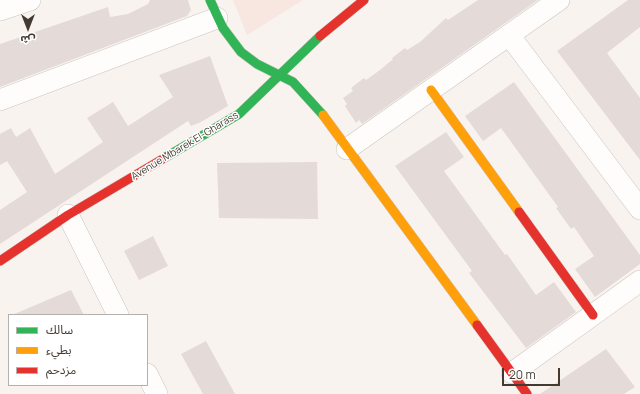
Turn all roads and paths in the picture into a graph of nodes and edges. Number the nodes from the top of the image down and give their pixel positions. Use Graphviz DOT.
graph roads {
  1 [pos="30,0"];
  2 [pos="364,0"];
  3 [pos="559,0"];
  4 [pos="214,9"];
  5 [pos="0,10"];
  6 [pos="509,35"];
  7 [pos="281,75"];
  8 [pos="431,90"];
  9 [pos="0,100"];
  10 [pos="347,149"];
  11 [pos="640,209"];
  12 [pos="68,216"];
  13 [pos="0,261"];
  14 [pos="640,281"];
  15 [pos="117,314"];
  16 [pos="593,315"];
  17 [pos="512,373"];
  18 [pos="148,376"];
  19 [pos="157,394"];
  20 [pos="527,394"];
  1 -- 5 [label="street"];
  2 -- 7 [label="street, Avenue Mbarek El-Gharass"];
  3 -- 6 [label="street"];
  4 -- 7 [label="street"];
  4 -- 9 [label="street"];
  6 -- 8 [label="street"];
  6 -- 11 [label="street"];
  7 -- 10 [label="street"];
  7 -- 12 [label="street, Avenue Mbarek El-Gharass"];
  8 -- 10 [label="street"];
  8 -- 16 [label="street"];
  10 -- 17 [label="street"];
  12 -- 13 [label="street, Avenue Mbarek El-Gharass"];
  12 -- 15 [label="street"];
  14 -- 16 [label="street"];
  16 -- 17 [label="street"];
  17 -- 20 [label="street"];
  18 -- 19 [label="street"];
}
